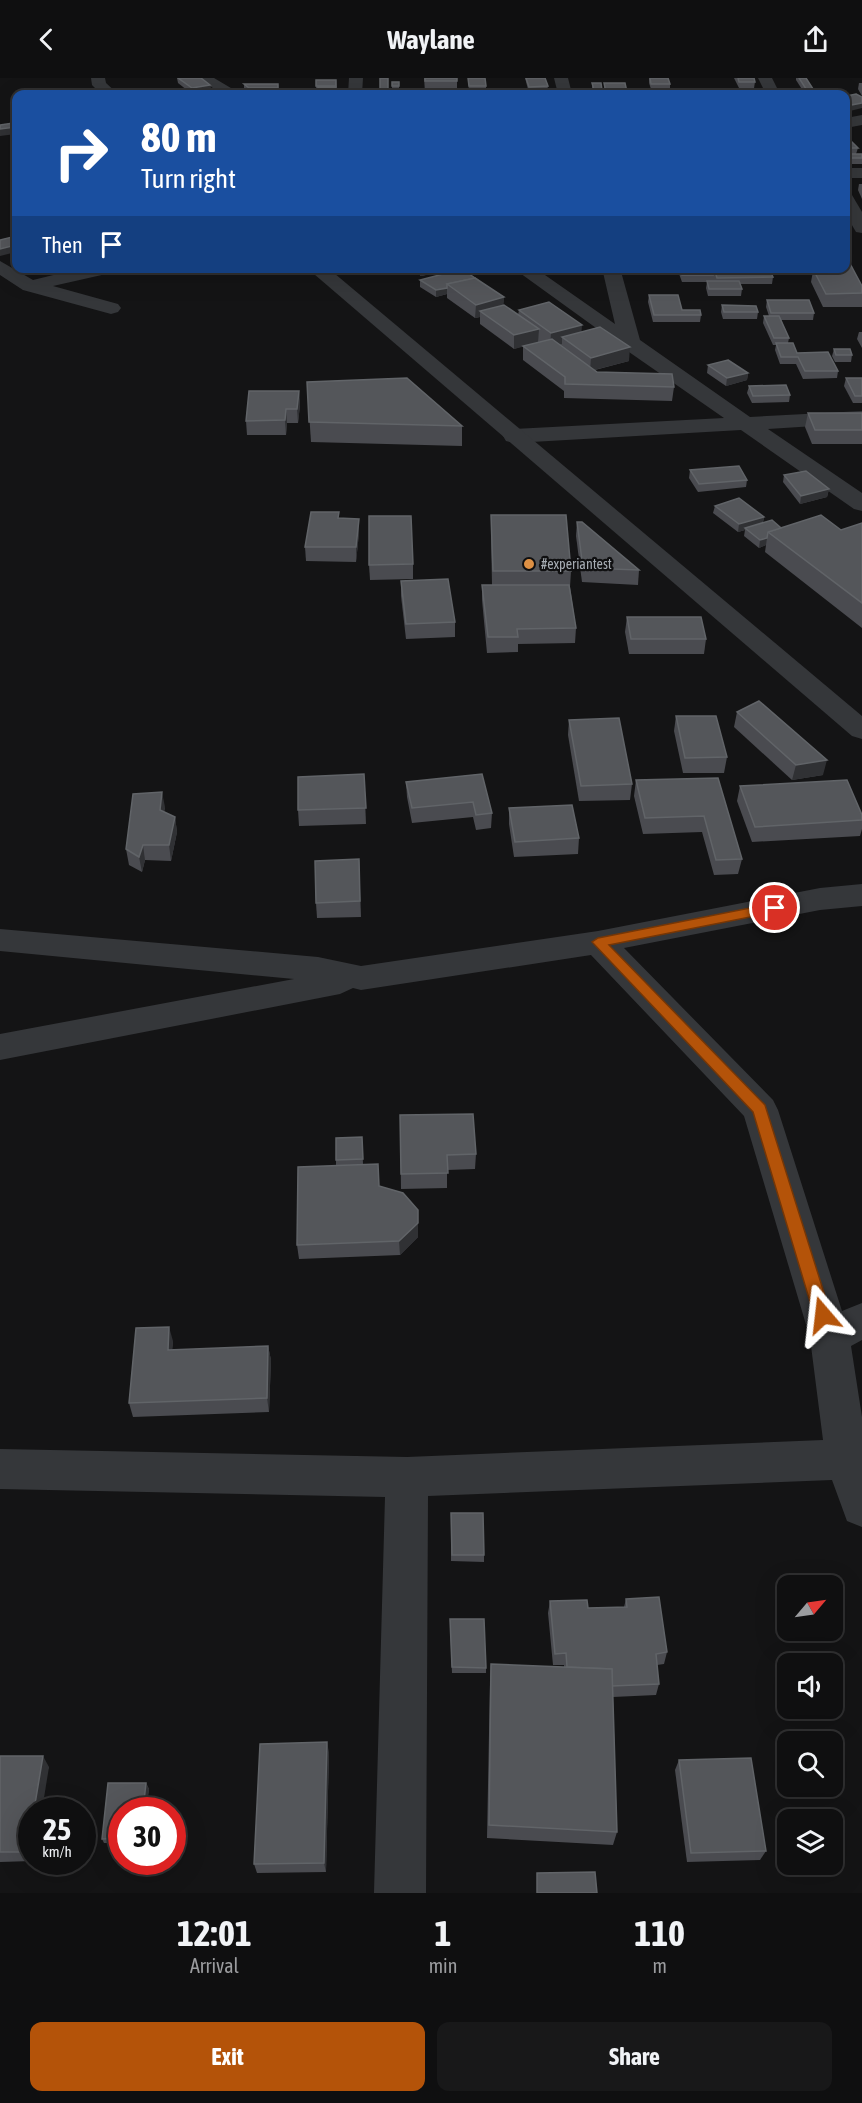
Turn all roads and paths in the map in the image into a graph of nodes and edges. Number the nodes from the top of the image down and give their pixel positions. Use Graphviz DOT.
graph roads {
  1 [pos="98,78"];
  2 [pos="203,78"];
  3 [pos="106,90"];
  4 [pos="226,90"];
  5 [pos="850,206"];
  6 [pos="862,228"];
  7 [pos="0,267"];
  8 [pos="86,273"];
  9 [pos="322,273"];
  10 [pos="529,273"];
  11 [pos="612,273"];
  12 [pos="30,286"];
  13 [pos="111,308"];
  14 [pos="631,346"];
  15 [pos="862,417"];
  16 [pos="745,423"];
  17 [pos="514,436"];
  18 [pos="862,504"];
  19 [pos="862,730"];
  20 [pos="862,895"];
  21 [pos="0,940"];
  22 [pos="598,942"];
  23 [pos="361,978"];
  24 [pos="0,1047"];
  25 [pos="846,1329"];
  26 [pos="847,1459"];
  27 [pos="0,1468"];
  28 [pos="407,1477"];
  29 [pos="862,1506"];
  30 [pos="400,1893"];
  1 -- 3 [label="street"];
  2 -- 4 [label="street"];
  5 -- 6 [label="street"];
  7 -- 12 [label="street"];
  8 -- 12 [label="street"];
  9 -- 17 [label="street"];
  10 -- 14 [label="street"];
  11 -- 14 [label="street"];
  12 -- 13 [label="street"];
  14 -- 16 [label="street"];
  15 -- 16 [label="street"];
  16 -- 17 [label="street"];
  16 -- 18 [label="street"];
  17 -- 19 [label="street"];
  20 -- 22 [label="street"];
  21 -- 23 [label="street"];
  22 -- 23 [label="street"];
  22 -- 25 [label="street"];
  23 -- 24 [label="street"];
  25 -- 26 [label="street"];
  26 -- 28 [label="street"];
  26 -- 29 [label="street"];
  27 -- 28 [label="street"];
  28 -- 30 [label="street"];
}
